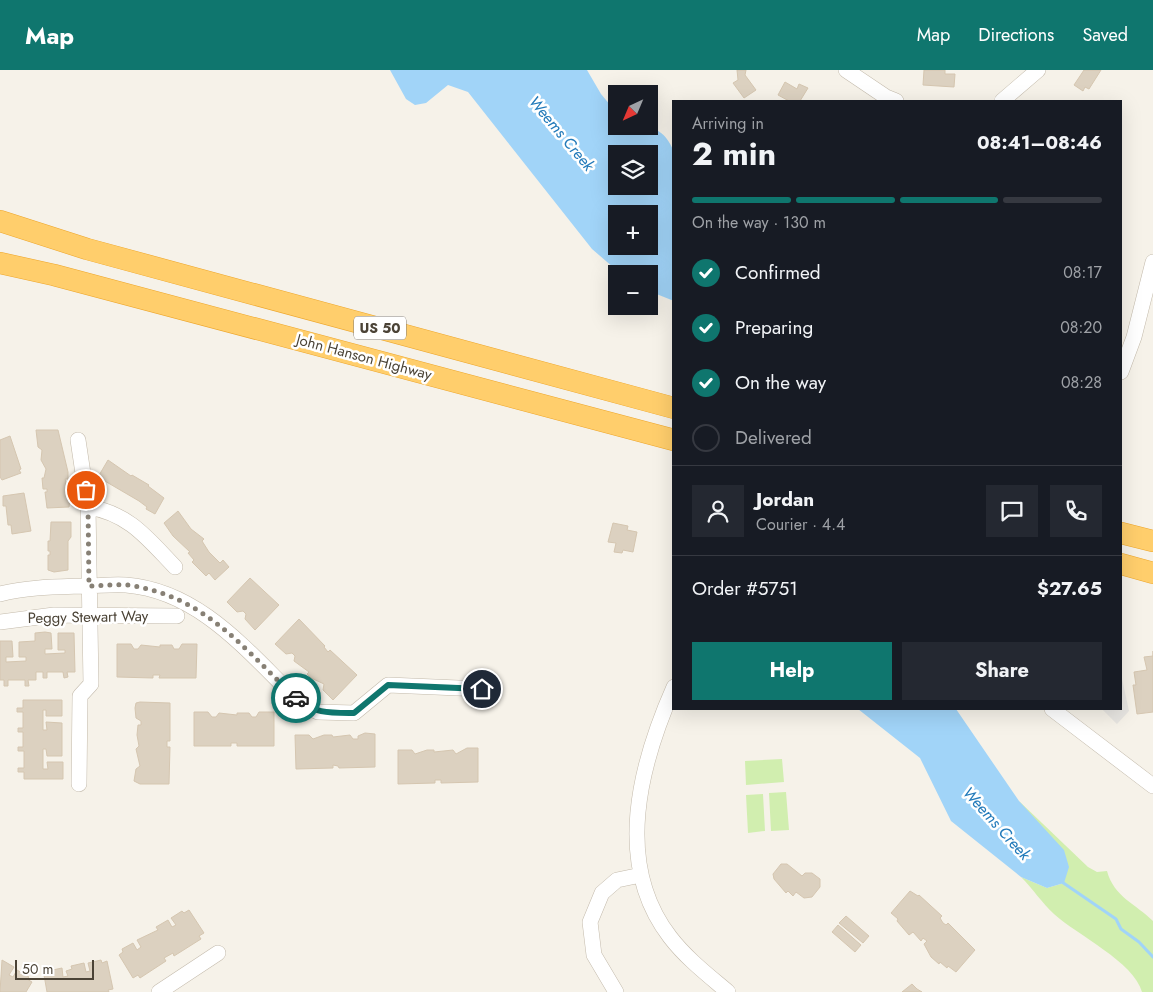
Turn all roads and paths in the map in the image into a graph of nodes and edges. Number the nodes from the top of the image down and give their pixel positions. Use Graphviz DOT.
graph roads {
  1 [pos="846,70"];
  2 [pos="1038,70"];
  3 [pos="894,100"];
  4 [pos="1003,100"];
  5 [pos="0,216"];
  6 [pos="0,221"];
  7 [pos="87,248"];
  8 [pos="0,256"];
  9 [pos="1153,262"];
  10 [pos="0,263"];
  11 [pos="54,274"];
  12 [pos="1122,369"];
  13 [pos="672,407"];
  14 [pos="672,439"];
  15 [pos="78,440"];
  16 [pos="88,507"];
  17 [pos="1122,533"];
  18 [pos="1153,541"];
  19 [pos="1122,564"];
  20 [pos="175,567"];
  21 [pos="1153,573"];
  22 [pos="89,586"];
  23 [pos="0,594"];
  24 [pos="91,615"];
  25 [pos="177,616"];
  26 [pos="0,622"];
  27 [pos="482,689"];
  28 [pos="672,692"];
  29 [pos="1053,710"];
  30 [pos="79,784"];
  31 [pos="1153,786"];
  32 [pos="641,875"];
  33 [pos="218,953"];
  34 [pos="159,992"];
  35 [pos="616,992"];
  36 [pos="728,992"];
  1 -- 3 [label="street"];
  2 -- 4 [label="street"];
  5 -- 7 [label="highway"];
  6 -- 7 [label="highway, US 50"];
  7 -- 13 [label="highway, US 50"];
  8 -- 11 [label="highway, US 50"];
  9 -- 12 [label="street"];
  10 -- 11 [label="highway"];
  11 -- 14 [label="highway, John Hanson Highway / US 50"];
  15 -- 16 [label="street"];
  16 -- 20 [label="street"];
  16 -- 22 [label="street"];
  17 -- 18 [label="highway"];
  19 -- 21 [label="highway"];
  22 -- 23 [label="street"];
  22 -- 24 [label="street"];
  22 -- 27 [label="street"];
  24 -- 25 [label="street, Peggy Stewart Way"];
  24 -- 26 [label="street, Peggy Stewart Way"];
  24 -- 30 [label="street"];
  28 -- 32 [label="street"];
  29 -- 31 [label="street"];
  32 -- 35 [label="street"];
  32 -- 36 [label="street"];
  33 -- 34 [label="street"];
}
